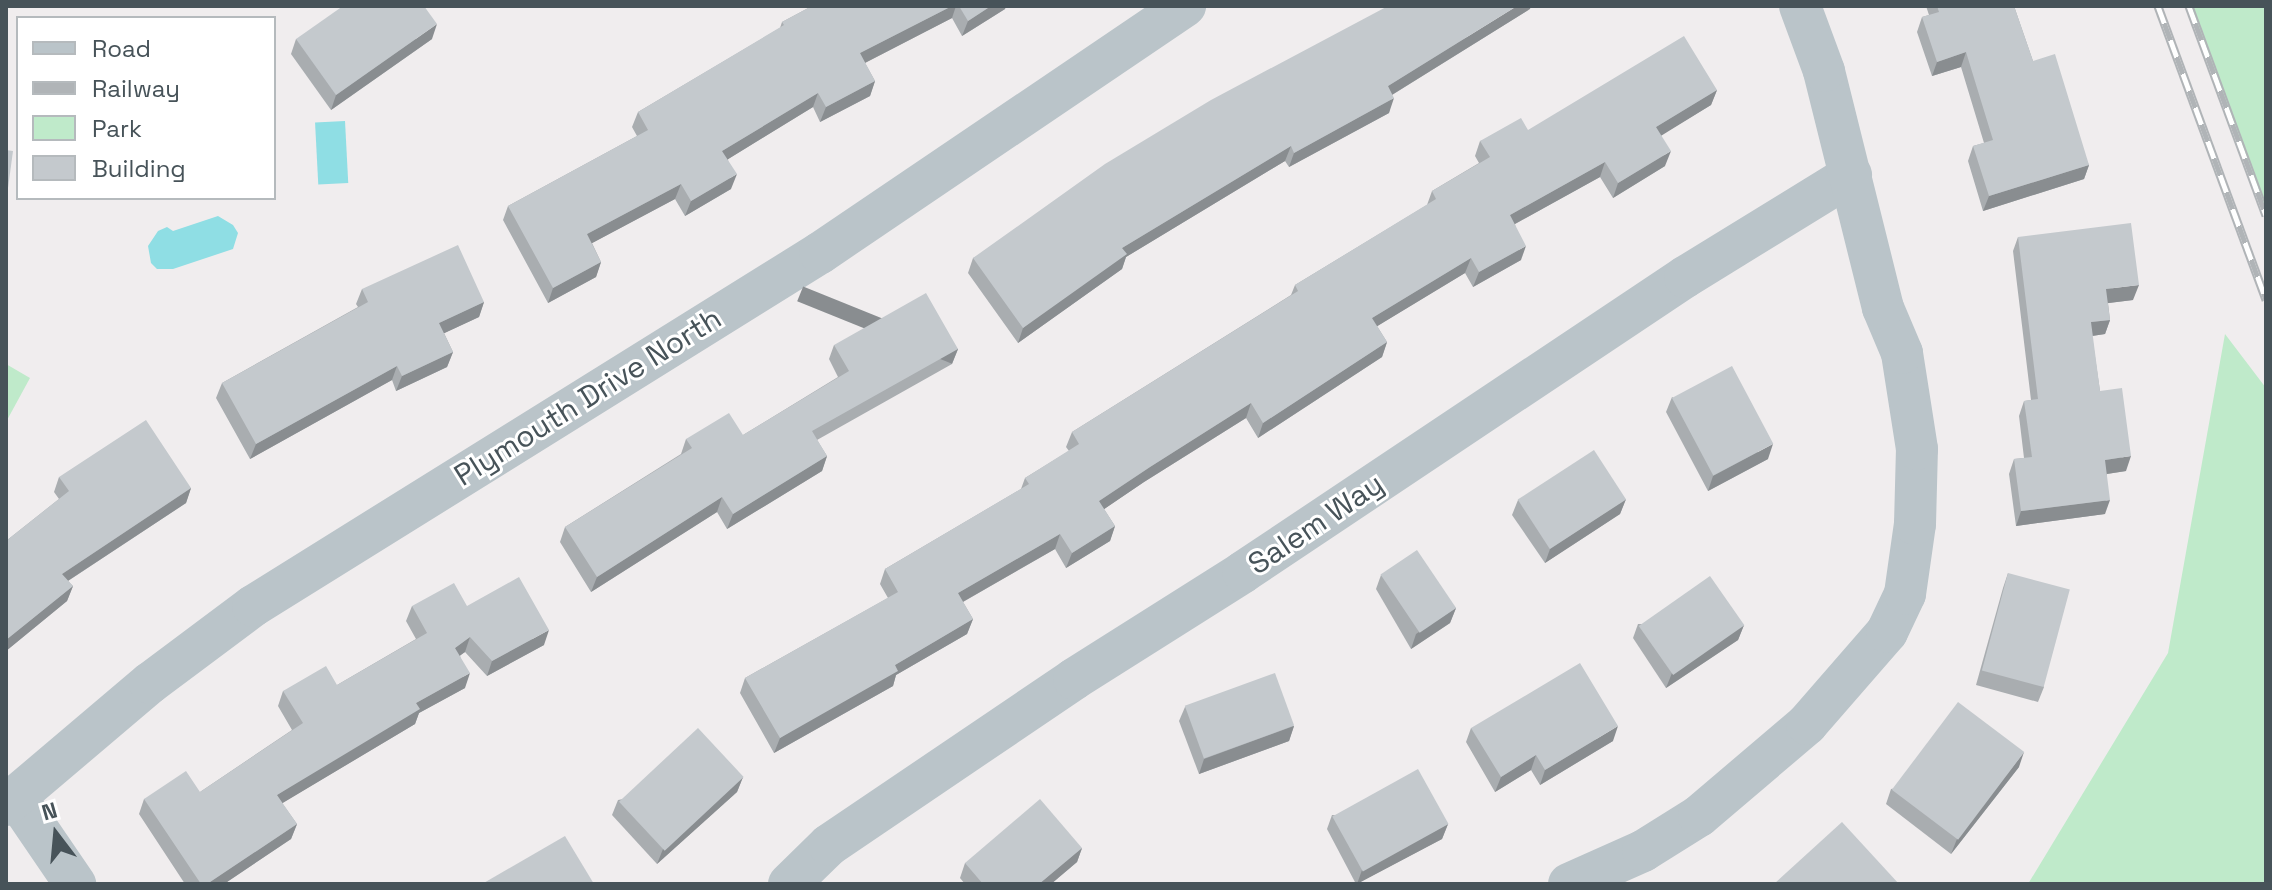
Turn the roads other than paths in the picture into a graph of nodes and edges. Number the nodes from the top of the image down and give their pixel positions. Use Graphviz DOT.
graph roads {
  1 [pos="1185,6"];
  2 [pos="1800,6"];
  3 [pos="1851,175"];
  4 [pos="11,801"];
  5 [pos="75,884"];
  6 [pos="789,884"];
  7 [pos="1569,884"];
  1 -- 4 [label="street, Plymouth Drive North"];
  2 -- 3 [label="street"];
  3 -- 6 [label="street, Salem Way"];
  3 -- 7 [label="street"];
  4 -- 5 [label="street"];
}
